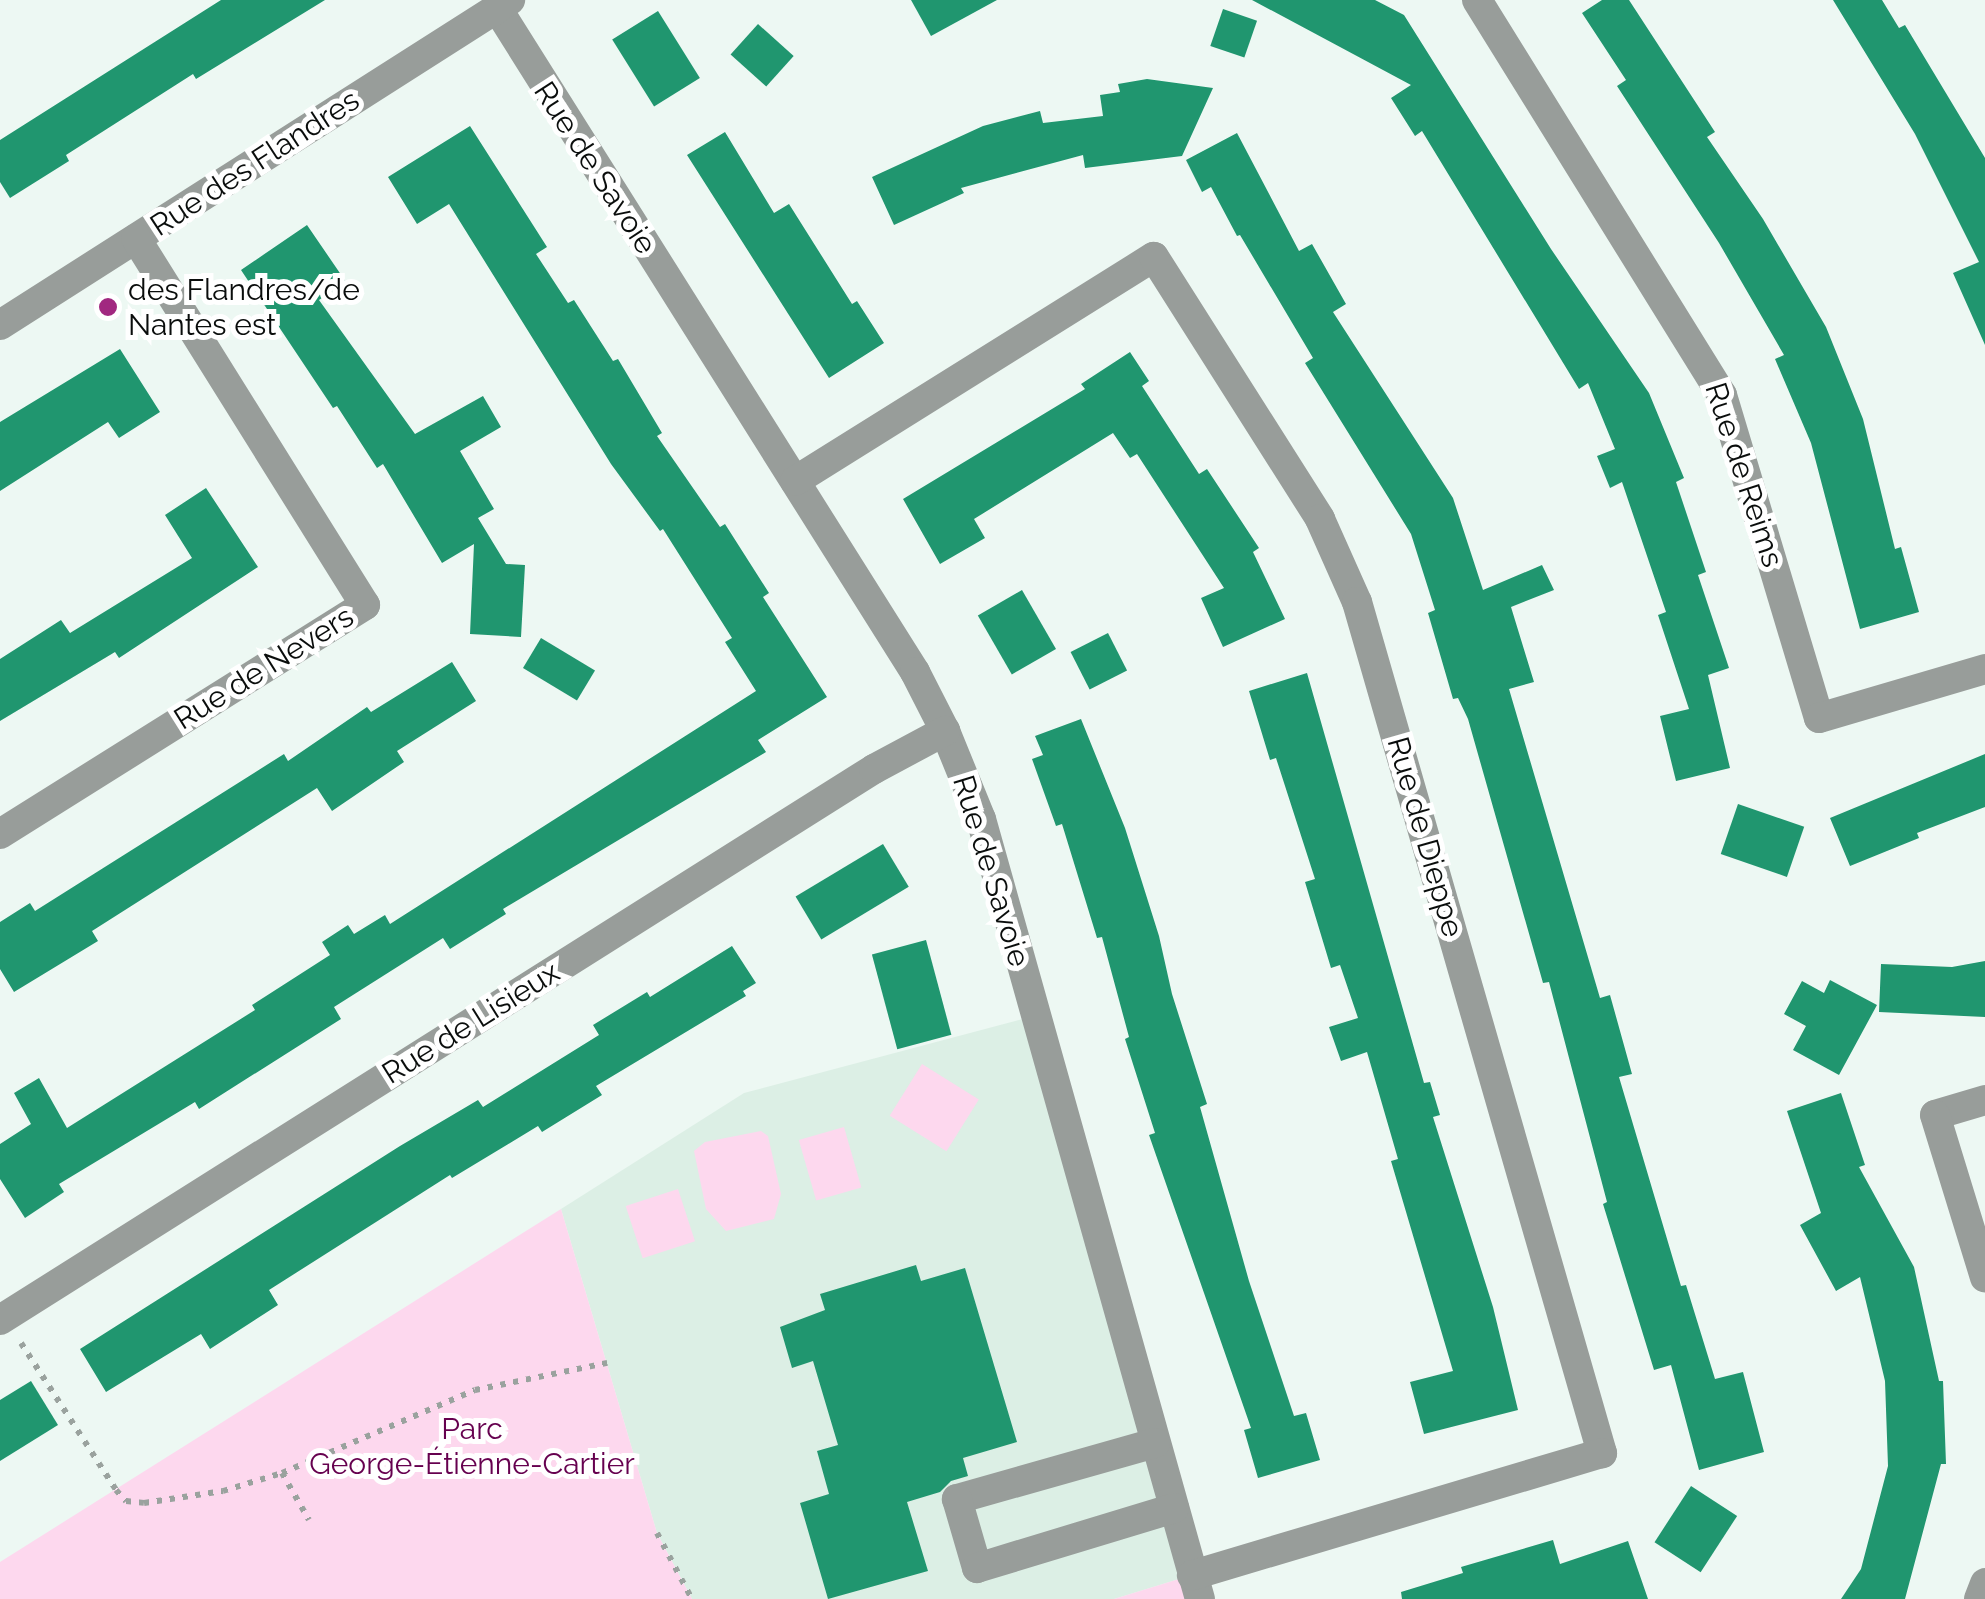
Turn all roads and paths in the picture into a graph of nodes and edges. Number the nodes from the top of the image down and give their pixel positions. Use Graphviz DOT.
graph roads {
  1 [pos="1476,0"];
  2 [pos="504,4"];
  3 [pos="136,239"];
  4 [pos="0,325"];
  5 [pos="795,481"];
  6 [pos="1985,669"];
  7 [pos="945,731"];
  8 [pos="0,834"];
  9 [pos="1985,1100"];
  10 [pos="1985,1278"];
  11 [pos="1,1315"];
  12 [pos="607,1363"];
  13 [pos="1155,1443"];
  14 [pos="282,1473"];
  15 [pos="1174,1508"];
  16 [pos="310,1520"];
  17 [pos="657,1534"];
  18 [pos="1985,1583"];
  19 [pos="1196,1587"];
  20 [pos="692,1599"];
  21 [pos="1979,1599"];
  1 -- 6 [label="street, Rue de Reims"];
  2 -- 3 [label="street, Rue des Flandres"];
  2 -- 5 [label="street, Rue de Savoie"];
  3 -- 4 [label="street, Rue des Flandres"];
  3 -- 8 [label="street, Rue de Nevers"];
  5 -- 7 [label="street, Rue de Savoie"];
  5 -- 19 [label="street, Rue de Dieppe"];
  7 -- 11 [label="street, Rue de Lisieux"];
  7 -- 13 [label="street, Rue de Savoie"];
  9 -- 10 [label="street"];
  11 -- 14 [label="path"];
  12 -- 14 [label="path"];
  13 -- 15 [label="street, Rue de Savoie"];
  13 -- 15 [label="street"];
  14 -- 16 [label="path"];
  15 -- 19 [label="street, Rue de Savoie"];
  17 -- 20 [label="path"];
  18 -- 21 [label="street"];
}
